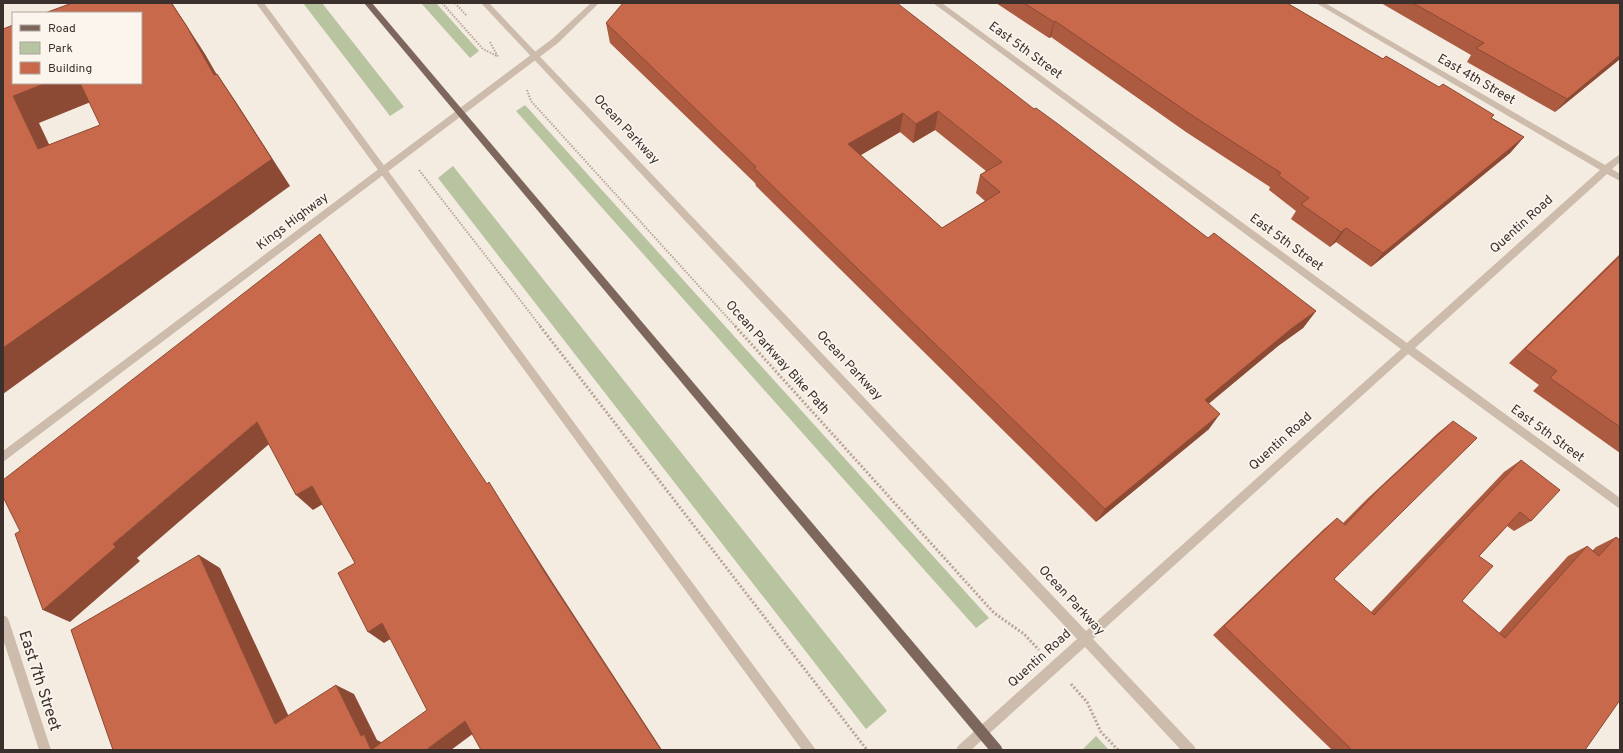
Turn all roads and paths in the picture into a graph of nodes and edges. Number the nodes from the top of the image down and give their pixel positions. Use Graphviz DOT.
graph roads {
  1 [pos="260,3"];
  2 [pos="368,3"];
  3 [pos="442,3"];
  4 [pos="485,3"];
  5 [pos="594,3"];
  6 [pos="937,3"];
  7 [pos="1320,3"];
  8 [pos="535,55"];
  9 [pos="498,57"];
  10 [pos="526,88"];
  11 [pos="460,112"];
  12 [pos="1620,157"];
  13 [pos="384,169"];
  14 [pos="418,169"];
  15 [pos="1606,170"];
  16 [pos="1620,178"];
  17 [pos="1408,348"];
  18 [pos="3,457"];
  19 [pos="1620,504"];
  20 [pos="3,621"];
  21 [pos="1024,634"];
  22 [pos="1086,638"];
  23 [pos="1088,702"];
  24 [pos="982,732"];
  25 [pos="45,750"];
  26 [pos="810,750"];
  27 [pos="866,750"];
  28 [pos="962,750"];
  29 [pos="997,750"];
  30 [pos="1118,750"];
  31 [pos="1190,750"];
  1 -- 13 [label="street"];
  2 -- 11 [label="main road"];
  3 -- 9 [label="path"];
  4 -- 8 [label="street, Ocean Parkway"];
  5 -- 8 [label="street, Kings Highway"];
  6 -- 17 [label="street, East 5th Street"];
  7 -- 15 [label="street, East 4th Street"];
  8 -- 11 [label="street, Kings Highway"];
  8 -- 22 [label="street, Ocean Parkway"];
  10 -- 21 [label="path, Ocean Parkway Bike Path"];
  11 -- 13 [label="street, Kings Highway"];
  11 -- 24 [label="main road"];
  12 -- 15 [label="street, Quentin Road"];
  13 -- 18 [label="street, Kings Highway"];
  13 -- 26 [label="street"];
  14 -- 27 [label="path"];
  15 -- 16 [label="street, East 4th Street"];
  15 -- 17 [label="street, Quentin Road"];
  17 -- 19 [label="street, East 5th Street"];
  17 -- 22 [label="street, Quentin Road"];
  20 -- 25 [label="street, East 7th Street"];
  22 -- 24 [label="street, Quentin Road"];
  22 -- 31 [label="street, Ocean Parkway"];
  23 -- 30 [label="path"];
  24 -- 28 [label="street, Quentin Road"];
  24 -- 29 [label="main road"];
}
